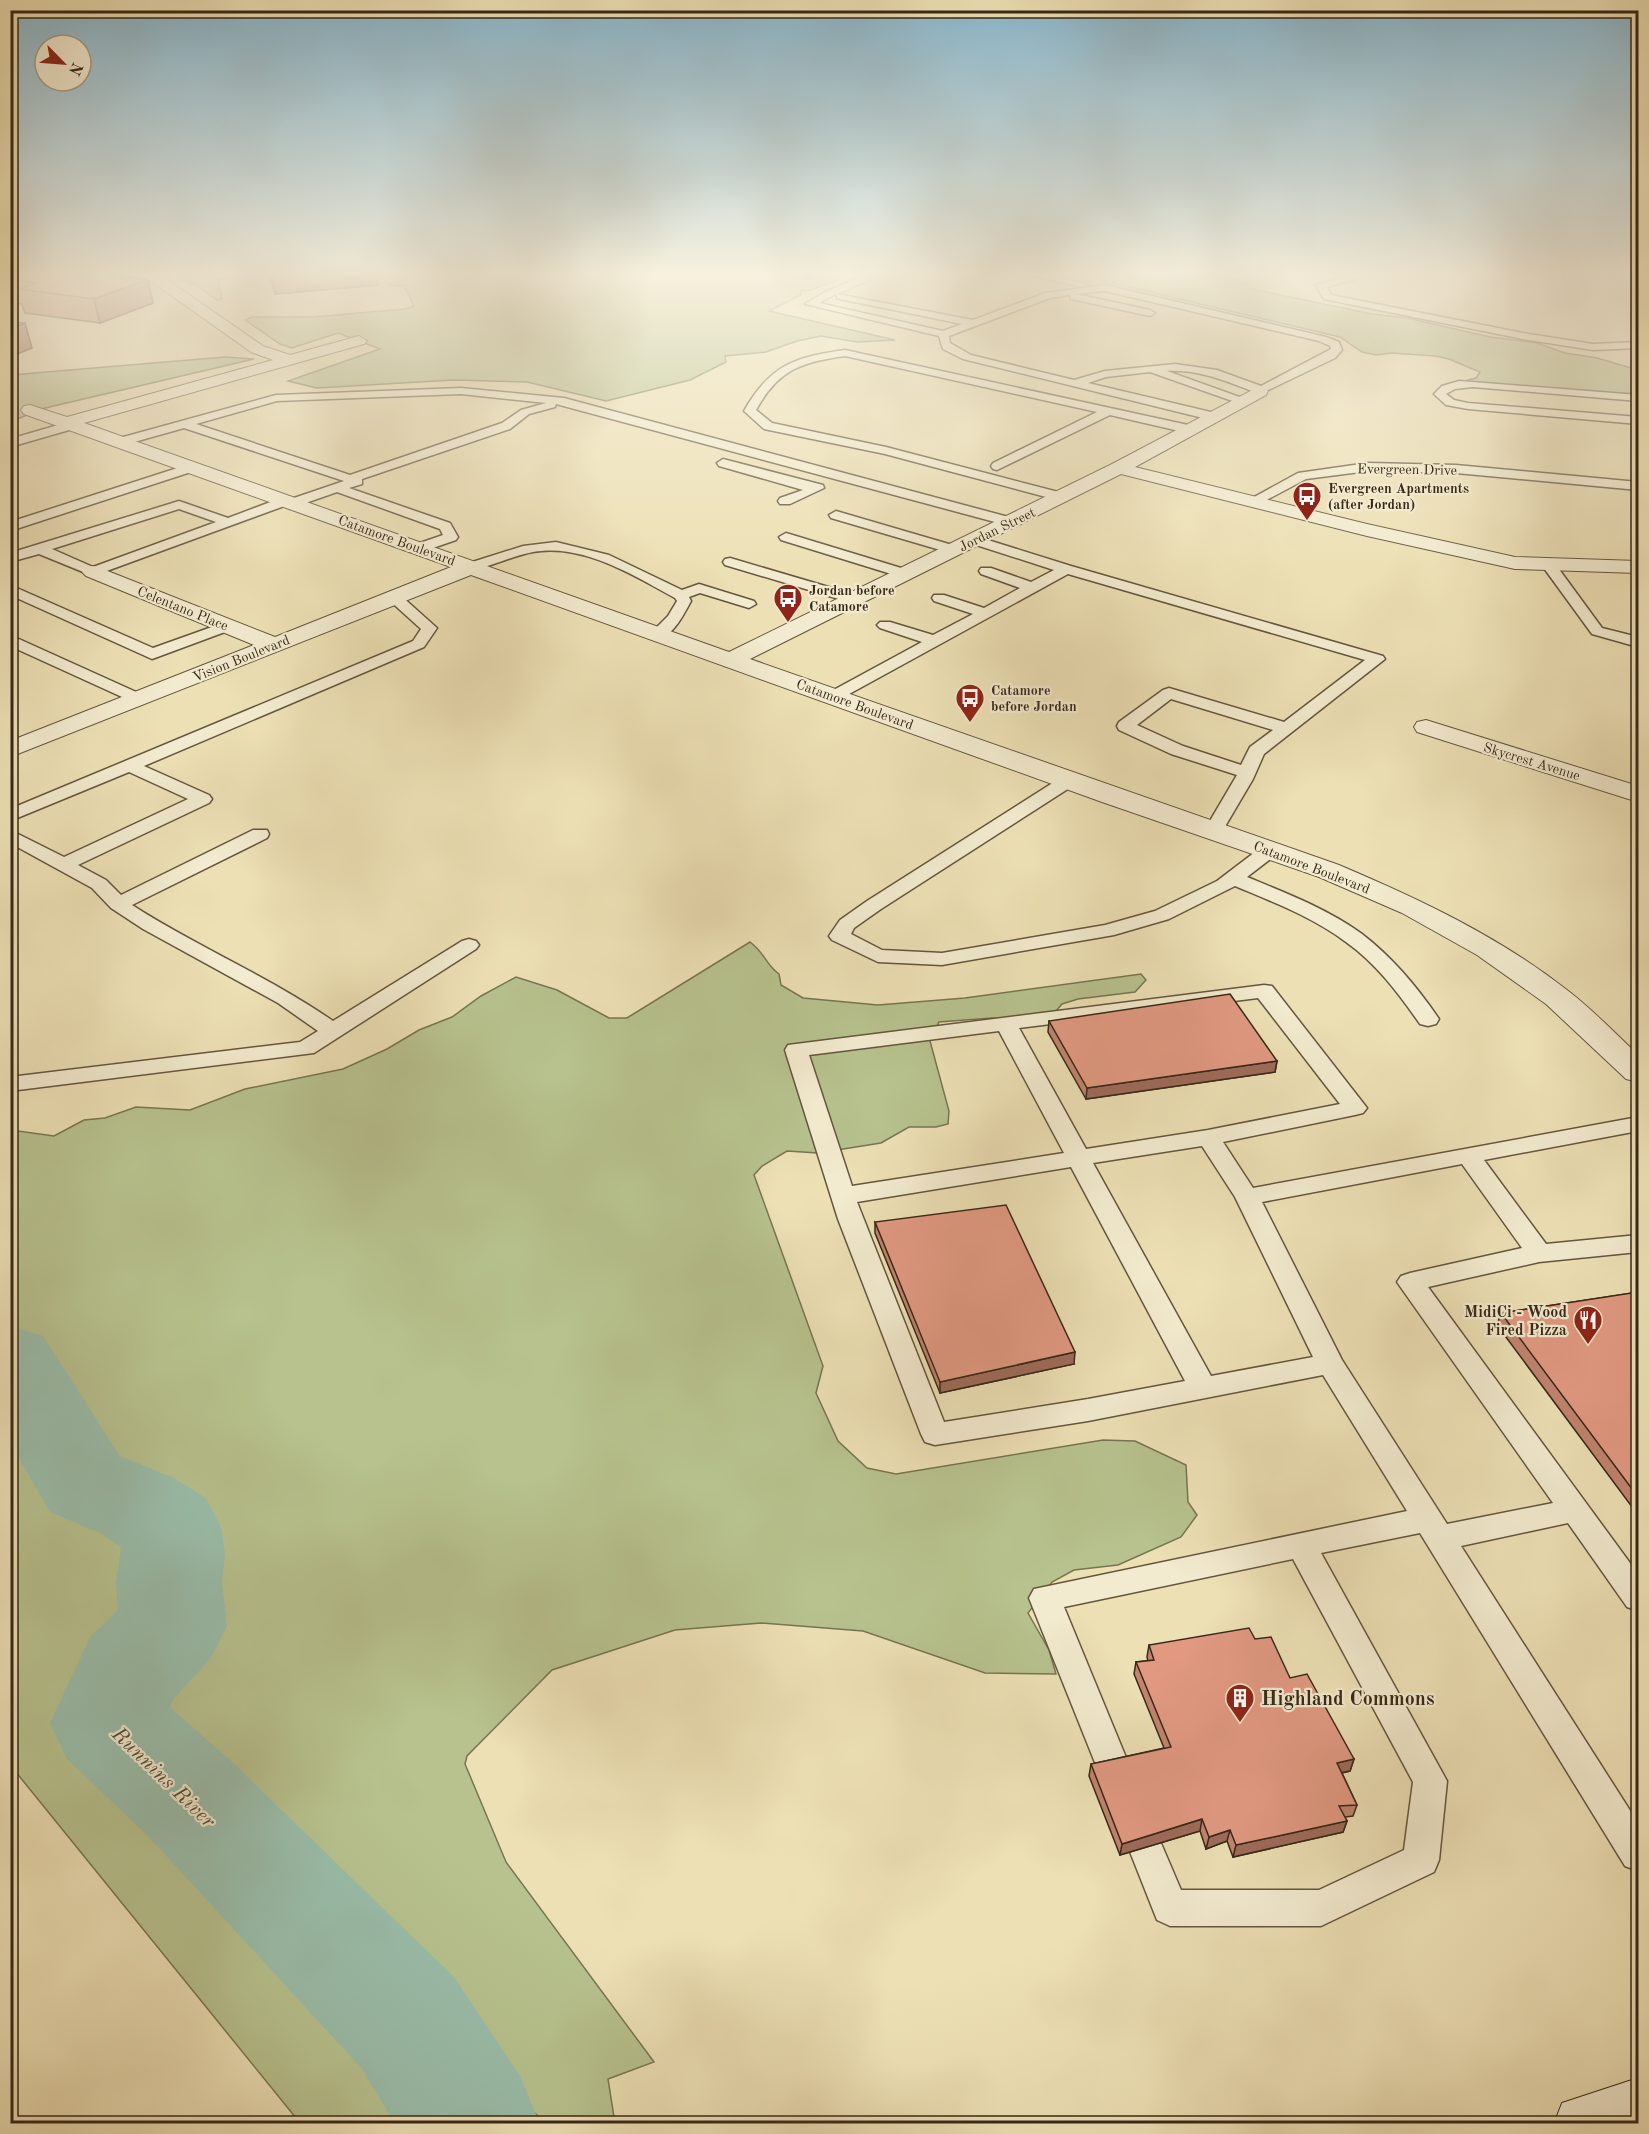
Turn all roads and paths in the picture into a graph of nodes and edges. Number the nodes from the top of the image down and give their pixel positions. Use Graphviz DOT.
graph roads {
  1 [pos="246,373"];
  2 [pos="778,373"];
  3 [pos="934,373"];
  4 [pos="1031,373"];
  5 [pos="1118,373"];
  6 [pos="1161,373"];
  7 [pos="1213,373"];
  8 [pos="1298,373"];
  9 [pos="1074,383"];
  10 [pos="1261,391"];
  11 [pos="1638,398"];
  12 [pos="564,401"];
  13 [pos="1241,401"];
  14 [pos="30,410"];
  15 [pos="1109,411"];
  16 [pos="1211,416"];
  17 [pos="1638,421"];
  18 [pos="69,424"];
  19 [pos="184,424"];
  20 [pos="1188,429"];
  21 [pos="120,442"];
  22 [pos="10,443"];
  23 [pos="723,463"];
  24 [pos="997,466"];
  25 [pos="193,467"];
  26 [pos="1119,468"];
  27 [pos="845,477"];
  28 [pos="350,479"];
  29 [pos="1638,486"];
  30 [pos="336,488"];
  31 [pos="815,489"];
  32 [pos="1061,497"];
  33 [pos="785,501"];
  34 [pos="1254,501"];
  35 [pos="289,502"];
  36 [pos="836,515"];
  37 [pos="228,522"];
  38 [pos="1011,522"];
  39 [pos="10,526"];
  40 [pos="786,537"];
  41 [pos="975,540"];
  42 [pos="419,548"];
  43 [pos="40,549"];
  44 [pos="954,550"];
  45 [pos="10,558"];
  46 [pos="730,562"];
  47 [pos="1548,564"];
  48 [pos="471,567"];
  49 [pos="1638,567"];
  50 [pos="1066,569"];
  51 [pos="986,571"];
  52 [pos="93,572"];
  53 [pos="906,574"];
  54 [pos="1032,588"];
  55 [pos="10,589"];
  56 [pos="681,595"];
  57 [pos="394,597"];
  58 [pos="939,598"];
  59 [pos="854,599"];
  60 [pos="749,604"];
  61 [pos="985,614"];
  62 [pos="885,625"];
  63 [pos="228,626"];
  64 [pos="658,634"];
  65 [pos="10,640"];
  66 [pos="935,641"];
  67 [pos="1638,642"];
  68 [pos="272,644"];
  69 [pos="731,660"];
  70 [pos="834,696"];
  71 [pos="139,699"];
  72 [pos="1426,727"];
  73 [pos="1286,728"];
  74 [pos="10,750"];
  75 [pos="129,766"];
  76 [pos="1247,772"];
  77 [pos="1068,781"];
  78 [pos="1638,794"];
  79 [pos="10,816"];
  80 [pos="1213,831"];
  81 [pos="260,834"];
  82 [pos="10,835"];
  83 [pos="1269,850"];
  84 [pos="64,864"];
  85 [pos="1233,878"];
  86 [pos="118,904"];
  87 [pos="469,945"];
  88 [pos="1428,1019"];
  89 [pos="1006,1024"];
  90 [pos="333,1031"];
  91 [pos="1638,1072"];
  92 [pos="10,1084"];
  93 [pos="1638,1124"];
  94 [pos="1208,1137"];
  95 [pos="1468,1155"];
  96 [pos="1078,1158"];
  97 [pos="842,1196"];
  98 [pos="1247,1197"];
  99 [pos="1638,1244"];
  100 [pos="1539,1253"];
  101 [pos="1330,1364"];
  102 [pos="1203,1388"];
  103 [pos="1575,1510"];
  104 [pos="1434,1529"];
  105 [pos="1301,1545"];
  106 [pos="1638,1598"];
  107 [pos="1638,1854"];
  108 [pos="1638,2107"];
  109 [pos="1583,2124"];
  1 -- 18 [label="street"];
  2 -- 32 [label="lane"];
  3 -- 15 [label="lane"];
  4 -- 9 [label="lane"];
  5 -- 9 [label="lane"];
  6 -- 13 [label="lane"];
  7 -- 10 [label="lane"];
  8 -- 10 [label="lane"];
  9 -- 16 [label="lane"];
  10 -- 13 [label="street, Jordan Street"];
  11 -- 17 [label="lane"];
  12 -- 19 [label="lane"];
  12 -- 27 [label="lane"];
  12 -- 28 [label="lane"];
  13 -- 16 [label="street, Jordan Street"];
  14 -- 18 [label="street, Catamore Boulevard"];
  15 -- 20 [label="lane"];
  15 -- 24 [label="lane"];
  16 -- 20 [label="street, Jordan Street"];
  18 -- 21 [label="street, Catamore Boulevard"];
  18 -- 22 [label="lane"];
  19 -- 21 [label="lane"];
  19 -- 28 [label="lane"];
  20 -- 26 [label="street, Jordan Street"];
  21 -- 25 [label="street, Catamore Boulevard"];
  23 -- 31 [label="lane"];
  25 -- 35 [label="street, Catamore Boulevard"];
  25 -- 39 [label="lane"];
  26 -- 32 [label="street, Jordan Street"];
  26 -- 34 [label="street"];
  27 -- 31 [label="lane"];
  27 -- 38 [label="lane"];
  28 -- 30 [label="lane"];
  29 -- 34 [label="lane, Evergreen Drive"];
  30 -- 35 [label="lane"];
  30 -- 42 [label="lane"];
  31 -- 33 [label="lane"];
  32 -- 38 [label="street, Jordan Street"];
  34 -- 47 [label="street"];
  35 -- 37 [label="lane"];
  35 -- 42 [label="street, Catamore Boulevard"];
  36 -- 44 [label="lane"];
  37 -- 43 [label="lane"];
  37 -- 52 [label="lane"];
  38 -- 41 [label="street, Jordan Street"];
  40 -- 53 [label="lane"];
  41 -- 44 [label="street, Jordan Street"];
  41 -- 50 [label="lane"];
  42 -- 48 [label="street, Catamore Boulevard"];
  43 -- 45 [label="lane"];
  43 -- 52 [label="lane"];
  44 -- 53 [label="street, Jordan Street"];
  46 -- 59 [label="lane"];
  47 -- 49 [label="street"];
  47 -- 67 [label="lane"];
  48 -- 56 [label="lane"];
  48 -- 57 [label="street, Vision Boulevard"];
  48 -- 64 [label="street, Catamore Boulevard"];
  50 -- 54 [label="lane"];
  50 -- 73 [label="lane"];
  51 -- 54 [label="lane"];
  52 -- 63 [label="street, Celentano Place"];
  53 -- 59 [label="street, Jordan Street"];
  54 -- 61 [label="lane"];
  55 -- 63 [label="lane"];
  56 -- 60 [label="lane"];
  56 -- 64 [label="lane"];
  57 -- 68 [label="street, Vision Boulevard"];
  57 -- 75 [label="lane"];
  58 -- 61 [label="lane"];
  59 -- 69 [label="street, Jordan Street"];
  61 -- 66 [label="lane"];
  62 -- 66 [label="lane"];
  63 -- 68 [label="street, Celentano Place"];
  64 -- 69 [label="street, Catamore Boulevard"];
  65 -- 71 [label="lane"];
  66 -- 70 [label="lane"];
  68 -- 71 [label="street, Vision Boulevard"];
  69 -- 70 [label="street, Catamore Boulevard"];
  70 -- 77 [label="street, Catamore Boulevard"];
  71 -- 74 [label="street, Vision Boulevard"];
  72 -- 78 [label="street, Skycrest Avenue"];
  73 -- 76 [label="lane"];
  73 -- 76 [label="lane"];
  75 -- 79 [label="lane"];
  75 -- 84 [label="lane"];
  76 -- 80 [label="lane"];
  77 -- 80 [label="street, Catamore Boulevard"];
  77 -- 85 [label="lane"];
  80 -- 83 [label="street, Catamore Boulevard"];
  81 -- 86 [label="lane"];
  82 -- 84 [label="lane"];
  83 -- 85 [label="lane"];
  83 -- 91 [label="street, Catamore Boulevard"];
  84 -- 86 [label="lane"];
  85 -- 88 [label="lane"];
  86 -- 90 [label="lane"];
  87 -- 90 [label="lane"];
  89 -- 94 [label="lane"];
  89 -- 96 [label="lane"];
  89 -- 97 [label="lane"];
  90 -- 92 [label="lane"];
  93 -- 95 [label="lane"];
  94 -- 96 [label="lane"];
  94 -- 98 [label="lane"];
  95 -- 98 [label="lane"];
  95 -- 100 [label="lane"];
  96 -- 97 [label="lane"];
  96 -- 102 [label="lane"];
  97 -- 102 [label="lane"];
  98 -- 101 [label="lane"];
  99 -- 100 [label="lane"];
  100 -- 103 [label="lane"];
  101 -- 102 [label="lane"];
  101 -- 104 [label="lane"];
  103 -- 104 [label="lane"];
  103 -- 106 [label="lane"];
  104 -- 105 [label="lane"];
  104 -- 107 [label="lane"];
  105 -- 105 [label="lane"];
  108 -- 109 [label="street"];
}
